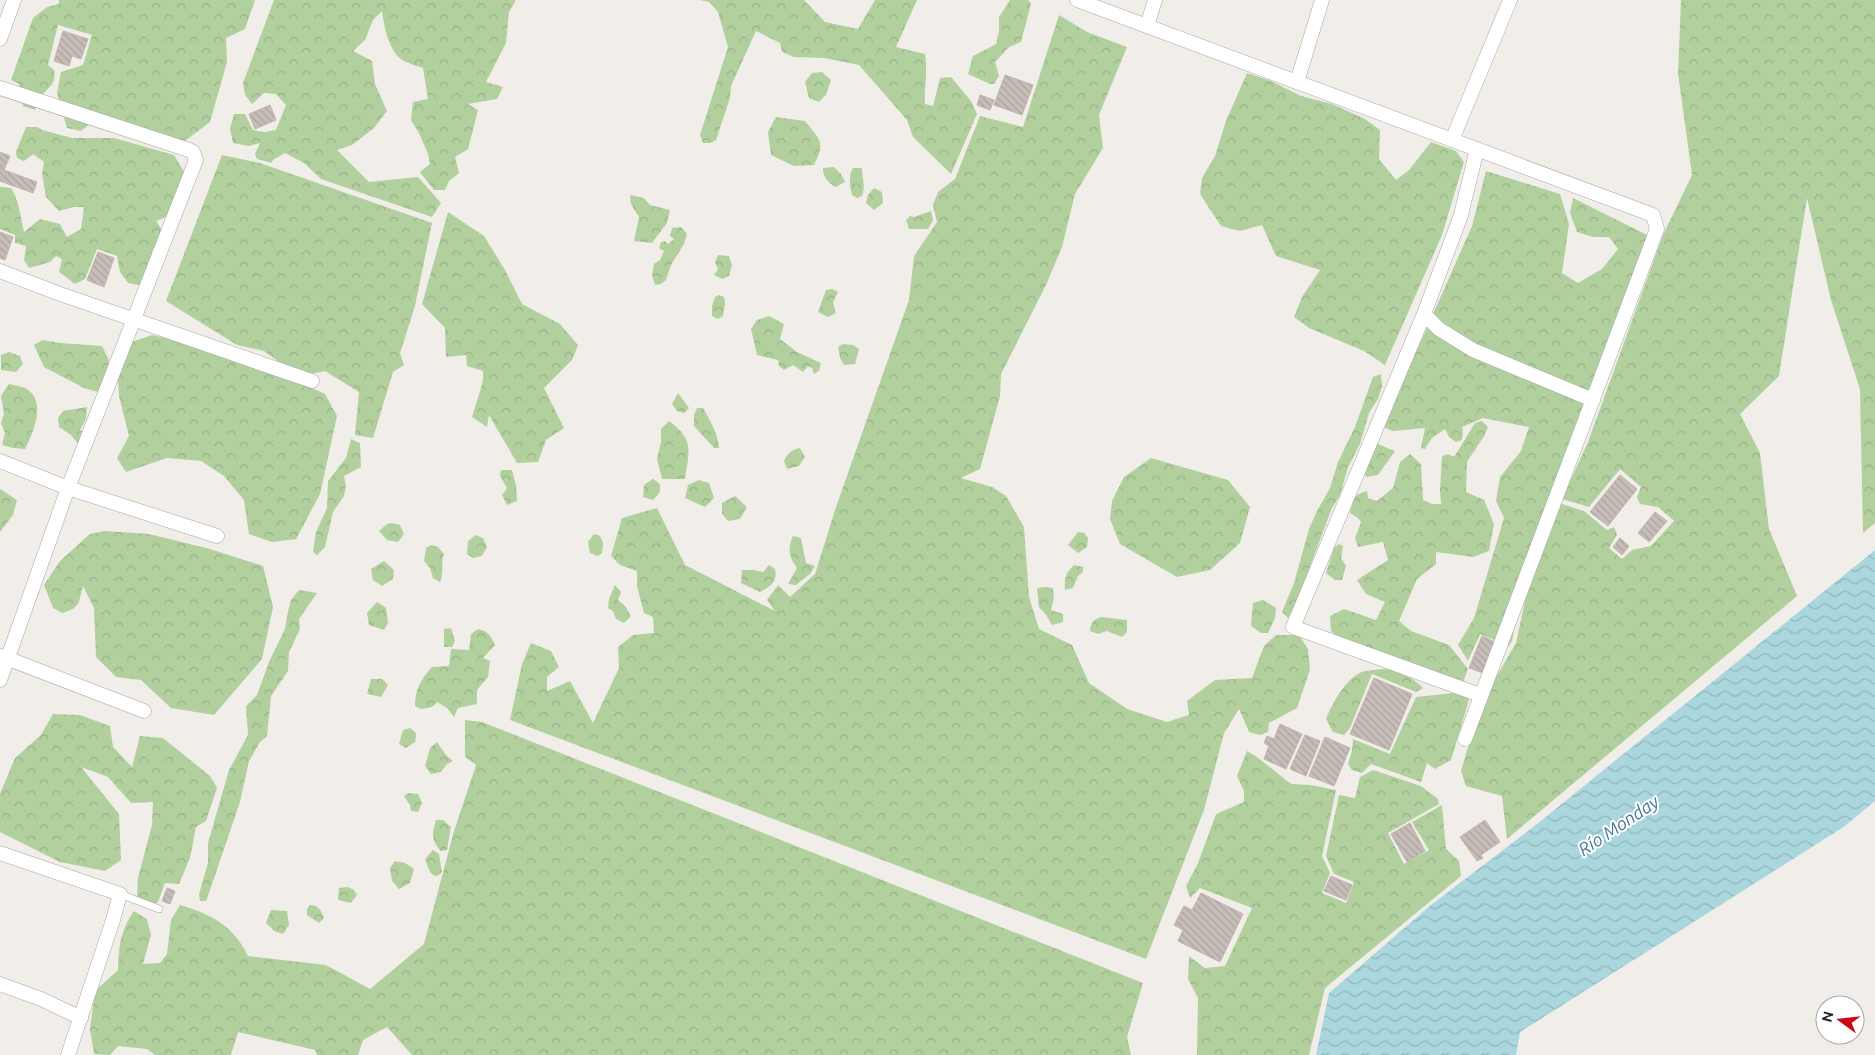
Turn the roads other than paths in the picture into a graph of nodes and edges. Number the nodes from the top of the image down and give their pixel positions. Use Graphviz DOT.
graph roads {
  1 [pos="14,0"];
  2 [pos="1077,0"];
  3 [pos="1155,0"];
  4 [pos="1322,0"];
  5 [pos="1510,0"];
  6 [pos="1147,26"];
  7 [pos="1,36"];
  8 [pos="1297,82"];
  9 [pos="0,88"];
  10 [pos="1452,140"];
  11 [pos="1477,149"];
  12 [pos="0,271"];
  13 [pos="1424,314"];
  14 [pos="134,320"];
  15 [pos="312,382"];
  16 [pos="1593,400"];
  17 [pos="0,461"];
  18 [pos="68,488"];
  19 [pos="217,536"];
  20 [pos="4,657"];
  21 [pos="0,680"];
  22 [pos="1480,695"];
  23 [pos="144,711"];
  24 [pos="1465,739"];
  25 [pos="0,852"];
  26 [pos="120,894"];
  27 [pos="159,909"];
  28 [pos="0,984"];
  29 [pos="81,1018"];
  30 [pos="68,1055"];
  1 -- 7 [label="street"];
  2 -- 6 [label="street"];
  3 -- 6 [label="street"];
  4 -- 8 [label="street"];
  5 -- 10 [label="street"];
  6 -- 8 [label="street"];
  8 -- 10 [label="street"];
  9 -- 14 [label="street"];
  10 -- 11 [label="street"];
  11 -- 13 [label="street"];
  11 -- 16 [label="street"];
  12 -- 14 [label="street"];
  13 -- 16 [label="street"];
  13 -- 22 [label="street"];
  14 -- 15 [label="street"];
  14 -- 18 [label="street"];
  16 -- 22 [label="street"];
  17 -- 18 [label="street"];
  18 -- 19 [label="street"];
  18 -- 20 [label="street"];
  20 -- 21 [label="street"];
  20 -- 23 [label="street"];
  22 -- 24 [label="street"];
  25 -- 26 [label="street"];
  26 -- 27 [label="lane"];
  26 -- 29 [label="street"];
  28 -- 29 [label="street"];
  29 -- 30 [label="street"];
}
